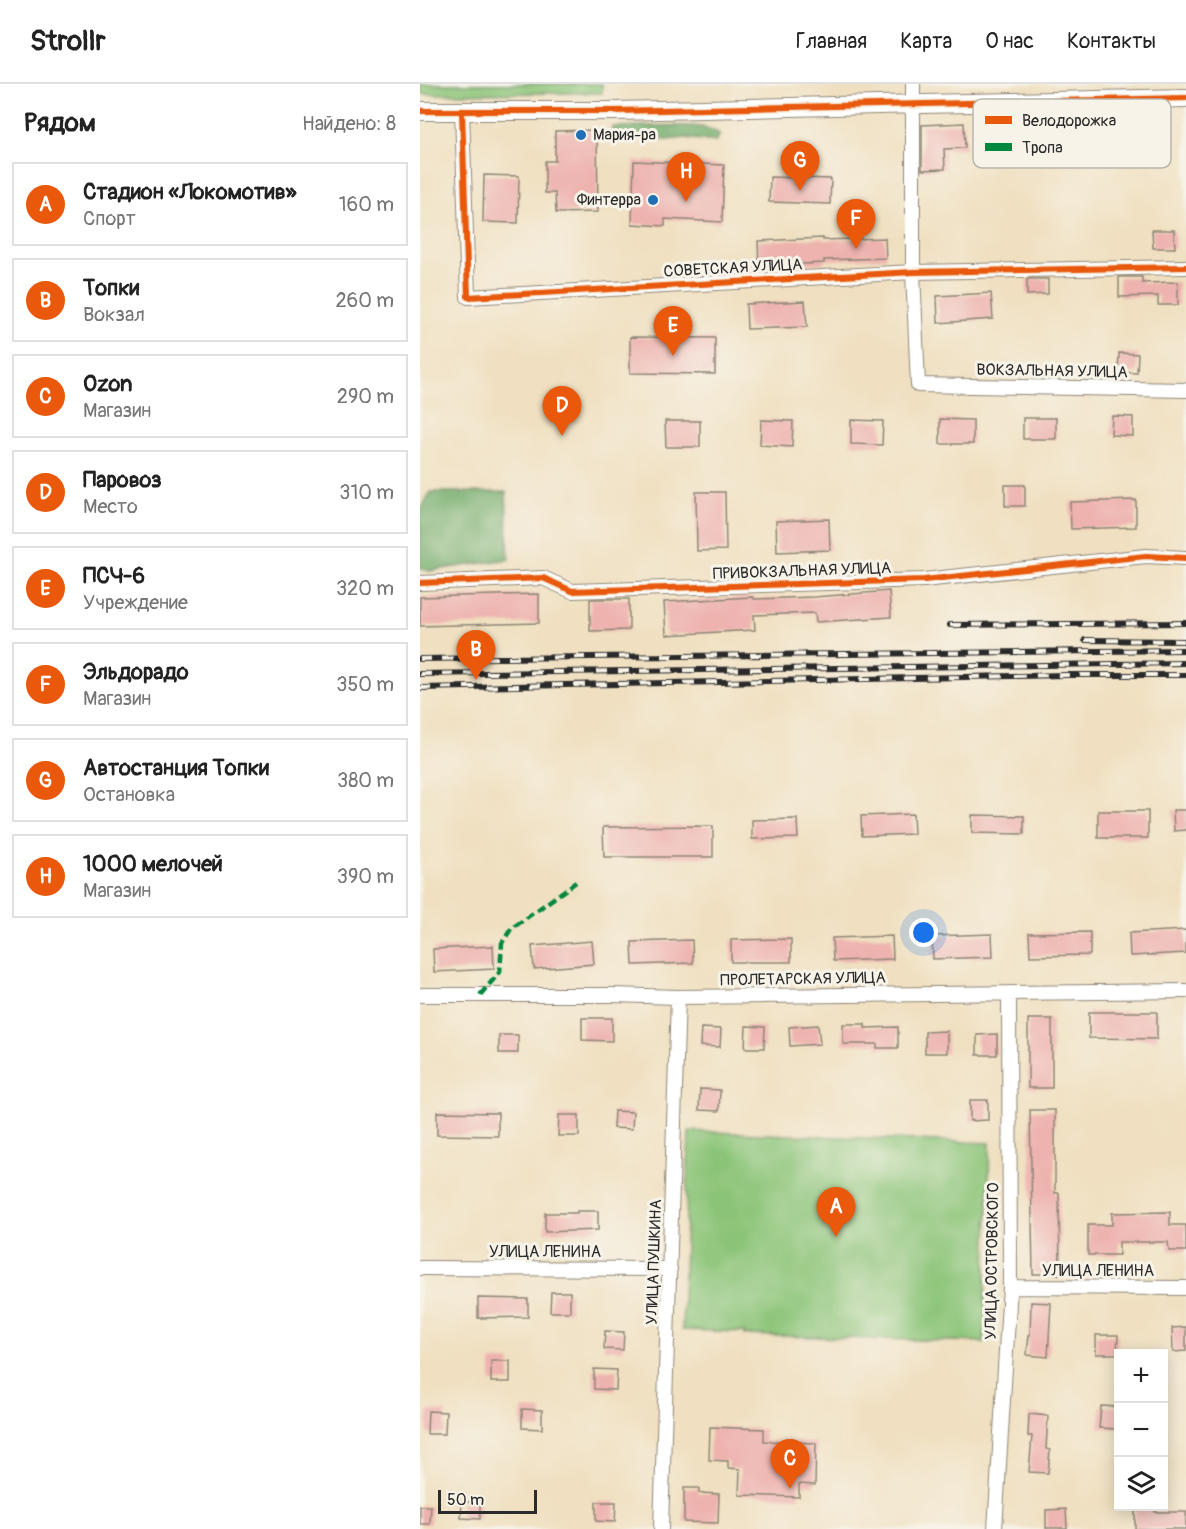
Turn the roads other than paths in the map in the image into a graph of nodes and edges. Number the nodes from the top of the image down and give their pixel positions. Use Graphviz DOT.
graph roads {
  1 [pos="913,84"];
  2 [pos="1186,98"];
  3 [pos="1131,99"];
  4 [pos="973,102"];
  5 [pos="913,103"];
  6 [pos="420,111"];
  7 [pos="462,111"];
  8 [pos="1186,267"];
  9 [pos="913,272"];
  10 [pos="1186,390"];
  11 [pos="1186,558"];
  12 [pos="420,583"];
  13 [pos="1186,991"];
  14 [pos="1009,993"];
  15 [pos="420,994"];
  16 [pos="678,997"];
  17 [pos="420,1268"];
  18 [pos="670,1269"];
  19 [pos="1011,1287"];
  20 [pos="1186,1288"];
  21 [pos="661,1529"];
  22 [pos="995,1529"];
  1 -- 5 [label="street"];
  2 -- 3 [label="street"];
  4 -- 5 [label="street"];
  5 -- 7 [label="street"];
  5 -- 9 [label="street"];
  6 -- 7 [label="street"];
  7 -- 9 [label="street, СОВЕТСКАЯ УЛИЦА"];
  8 -- 9 [label="street, СОВЕТСКАЯ УЛИЦА"];
  9 -- 10 [label="street, ВОКЗАЛЬНАЯ УЛИЦА"];
  11 -- 12 [label="street, ПРИВОКЗАЛЬНАЯ УЛИЦА"];
  13 -- 14 [label="street, ПРОЛЕТАРСКАЯ УЛИЦА"];
  14 -- 16 [label="street, ПРОЛЕТАРСКАЯ УЛИЦА"];
  14 -- 19 [label="street, УЛИЦА ОСТРОВСКОГО"];
  15 -- 16 [label="street, ПРОЛЕТАРСКАЯ УЛИЦА"];
  16 -- 18 [label="street, УЛИЦА ПУШКИНА"];
  17 -- 18 [label="street, УЛИЦА ЛЕНИНА"];
  18 -- 21 [label="street, УЛИЦА ПУШКИНА"];
  19 -- 20 [label="street, УЛИЦА ЛЕНИНА"];
  19 -- 22 [label="street, УЛИЦА ОСТРОВСКОГО"];
}
